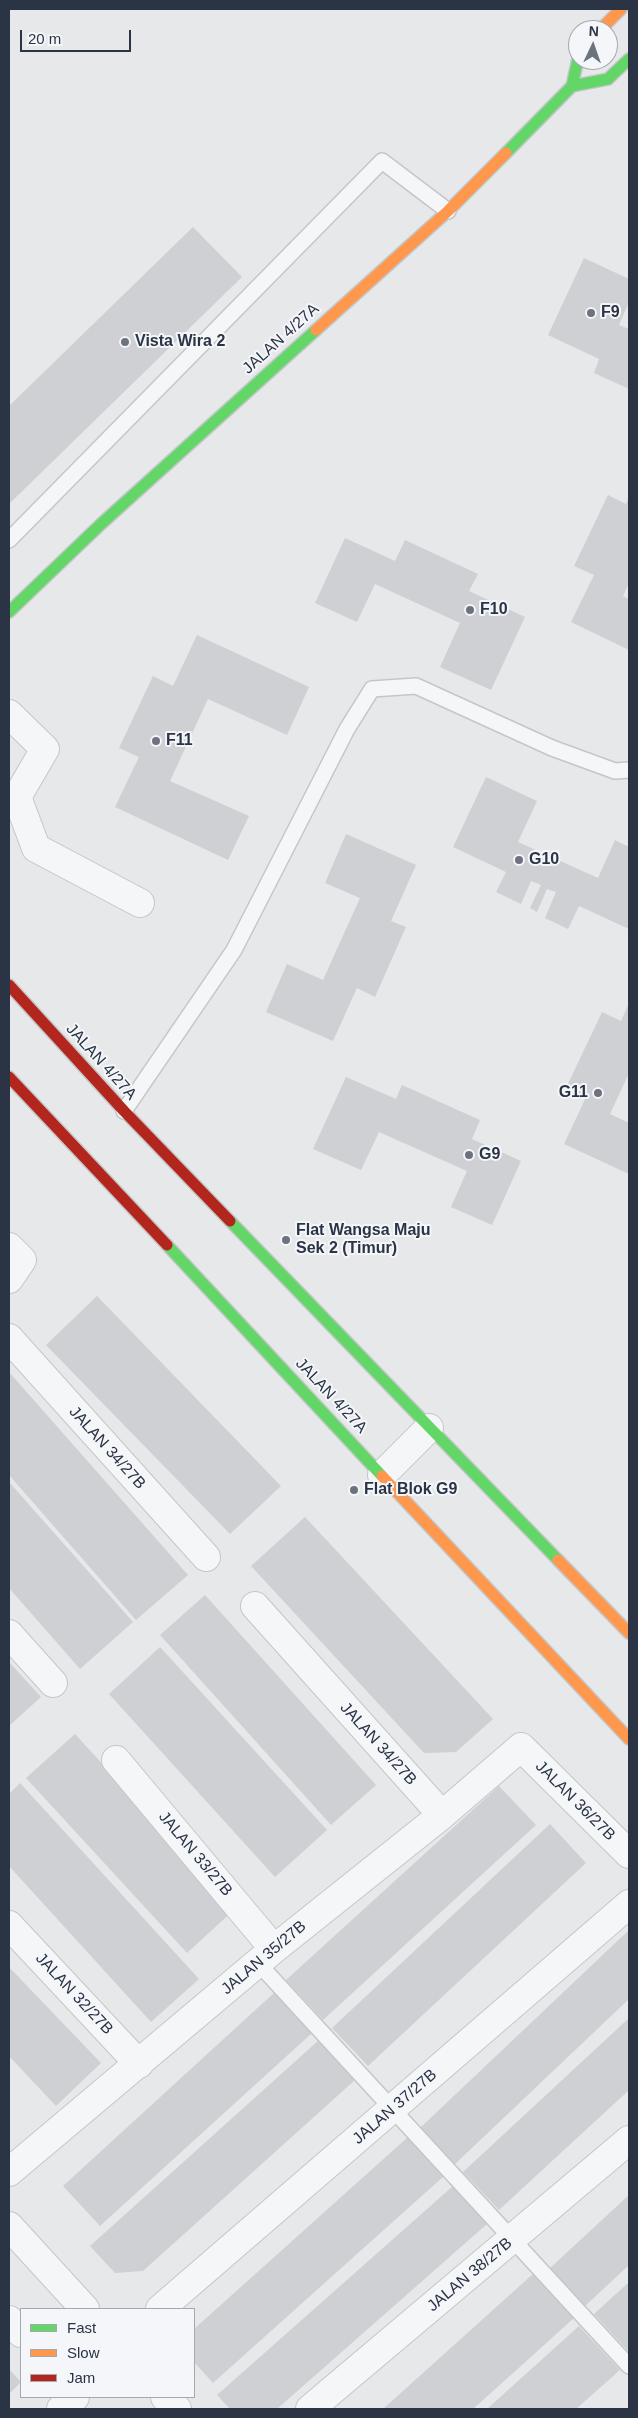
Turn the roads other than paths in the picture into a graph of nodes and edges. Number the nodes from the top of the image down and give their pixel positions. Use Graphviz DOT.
graph roads {
  1 [pos="621,9"];
  2 [pos="610,20"];
  3 [pos="629,59"];
  4 [pos="576,70"];
  5 [pos="572,86"];
  6 [pos="448,210"];
  7 [pos="9,540"];
  8 [pos="9,612"];
  9 [pos="9,714"];
  10 [pos="629,770"];
  11 [pos="140,903"];
  12 [pos="9,985"];
  13 [pos="9,1077"];
  14 [pos="124,1112"];
  15 [pos="9,1338"];
  16 [pos="429,1428"];
  17 [pos="382,1475"];
  18 [pos="206,1557"];
  19 [pos="254,1606"];
  20 [pos="629,1633"];
  21 [pos="9,1634"];
  22 [pos="53,1683"];
  23 [pos="629,1739"];
  24 [pos="521,1747"];
  25 [pos="116,1760"];
  26 [pos="442,1815"];
  27 [pos="629,1854"];
  28 [pos="629,1904"];
  29 [pos="9,1925"];
  30 [pos="266,1956"];
  31 [pos="139,2064"];
  32 [pos="392,2110"];
  33 [pos="629,2140"];
  34 [pos="9,2172"];
  35 [pos="9,2226"];
  36 [pos="512,2239"];
  37 [pos="84,2308"];
  38 [pos="161,2308"];
  39 [pos="9,2320"];
  40 [pos="20,2332"];
  41 [pos="629,2366"];
  42 [pos="75,2398"];
  43 [pos="81,2398"];
  44 [pos="166,2398"];
  45 [pos="62,2409"];
  46 [pos="91,2409"];
  47 [pos="176,2409"];
  48 [pos="310,2409"];
  1 -- 2 [label="street"];
  3 -- 5 [label="street"];
  4 -- 5 [label="street"];
  5 -- 6 [label="street, JALAN 4/27A"];
  6 -- 7 [label="lane"];
  6 -- 8 [label="street, JALAN 4/27A"];
  9 -- 11 [label="street"];
  10 -- 14 [label="lane"];
  12 -- 14 [label="street, JALAN 4/27A"];
  13 -- 17 [label="street, JALAN 4/27A"];
  14 -- 16 [label="street, JALAN 4/27A"];
  15 -- 18 [label="street, JALAN 34/27B"];
  16 -- 17 [label="street"];
  16 -- 20 [label="street, JALAN 4/27A"];
  17 -- 23 [label="street, JALAN 4/27A"];
  19 -- 26 [label="street, JALAN 34/27B"];
  21 -- 22 [label="street"];
  24 -- 26 [label="street, JALAN 35/27B"];
  24 -- 27 [label="street, JALAN 36/27B"];
  25 -- 30 [label="street, JALAN 33/27B"];
  26 -- 30 [label="street, JALAN 35/27B"];
  28 -- 32 [label="street, JALAN 37/27B"];
  29 -- 31 [label="street, JALAN 32/27B"];
  30 -- 31 [label="street, JALAN 35/27B"];
  30 -- 32 [label="lane"];
  31 -- 34 [label="street, JALAN 35/27B"];
  32 -- 36 [label="lane"];
  32 -- 38 [label="street, JALAN 37/27B"];
  33 -- 36 [label="street, JALAN 38/27B"];
  35 -- 37 [label="street"];
  36 -- 41 [label="lane"];
  36 -- 48 [label="street, JALAN 38/27B"];
  39 -- 40 [label="street"];
  42 -- 45 [label="street"];
  43 -- 46 [label="street"];
  44 -- 47 [label="street"];
}
